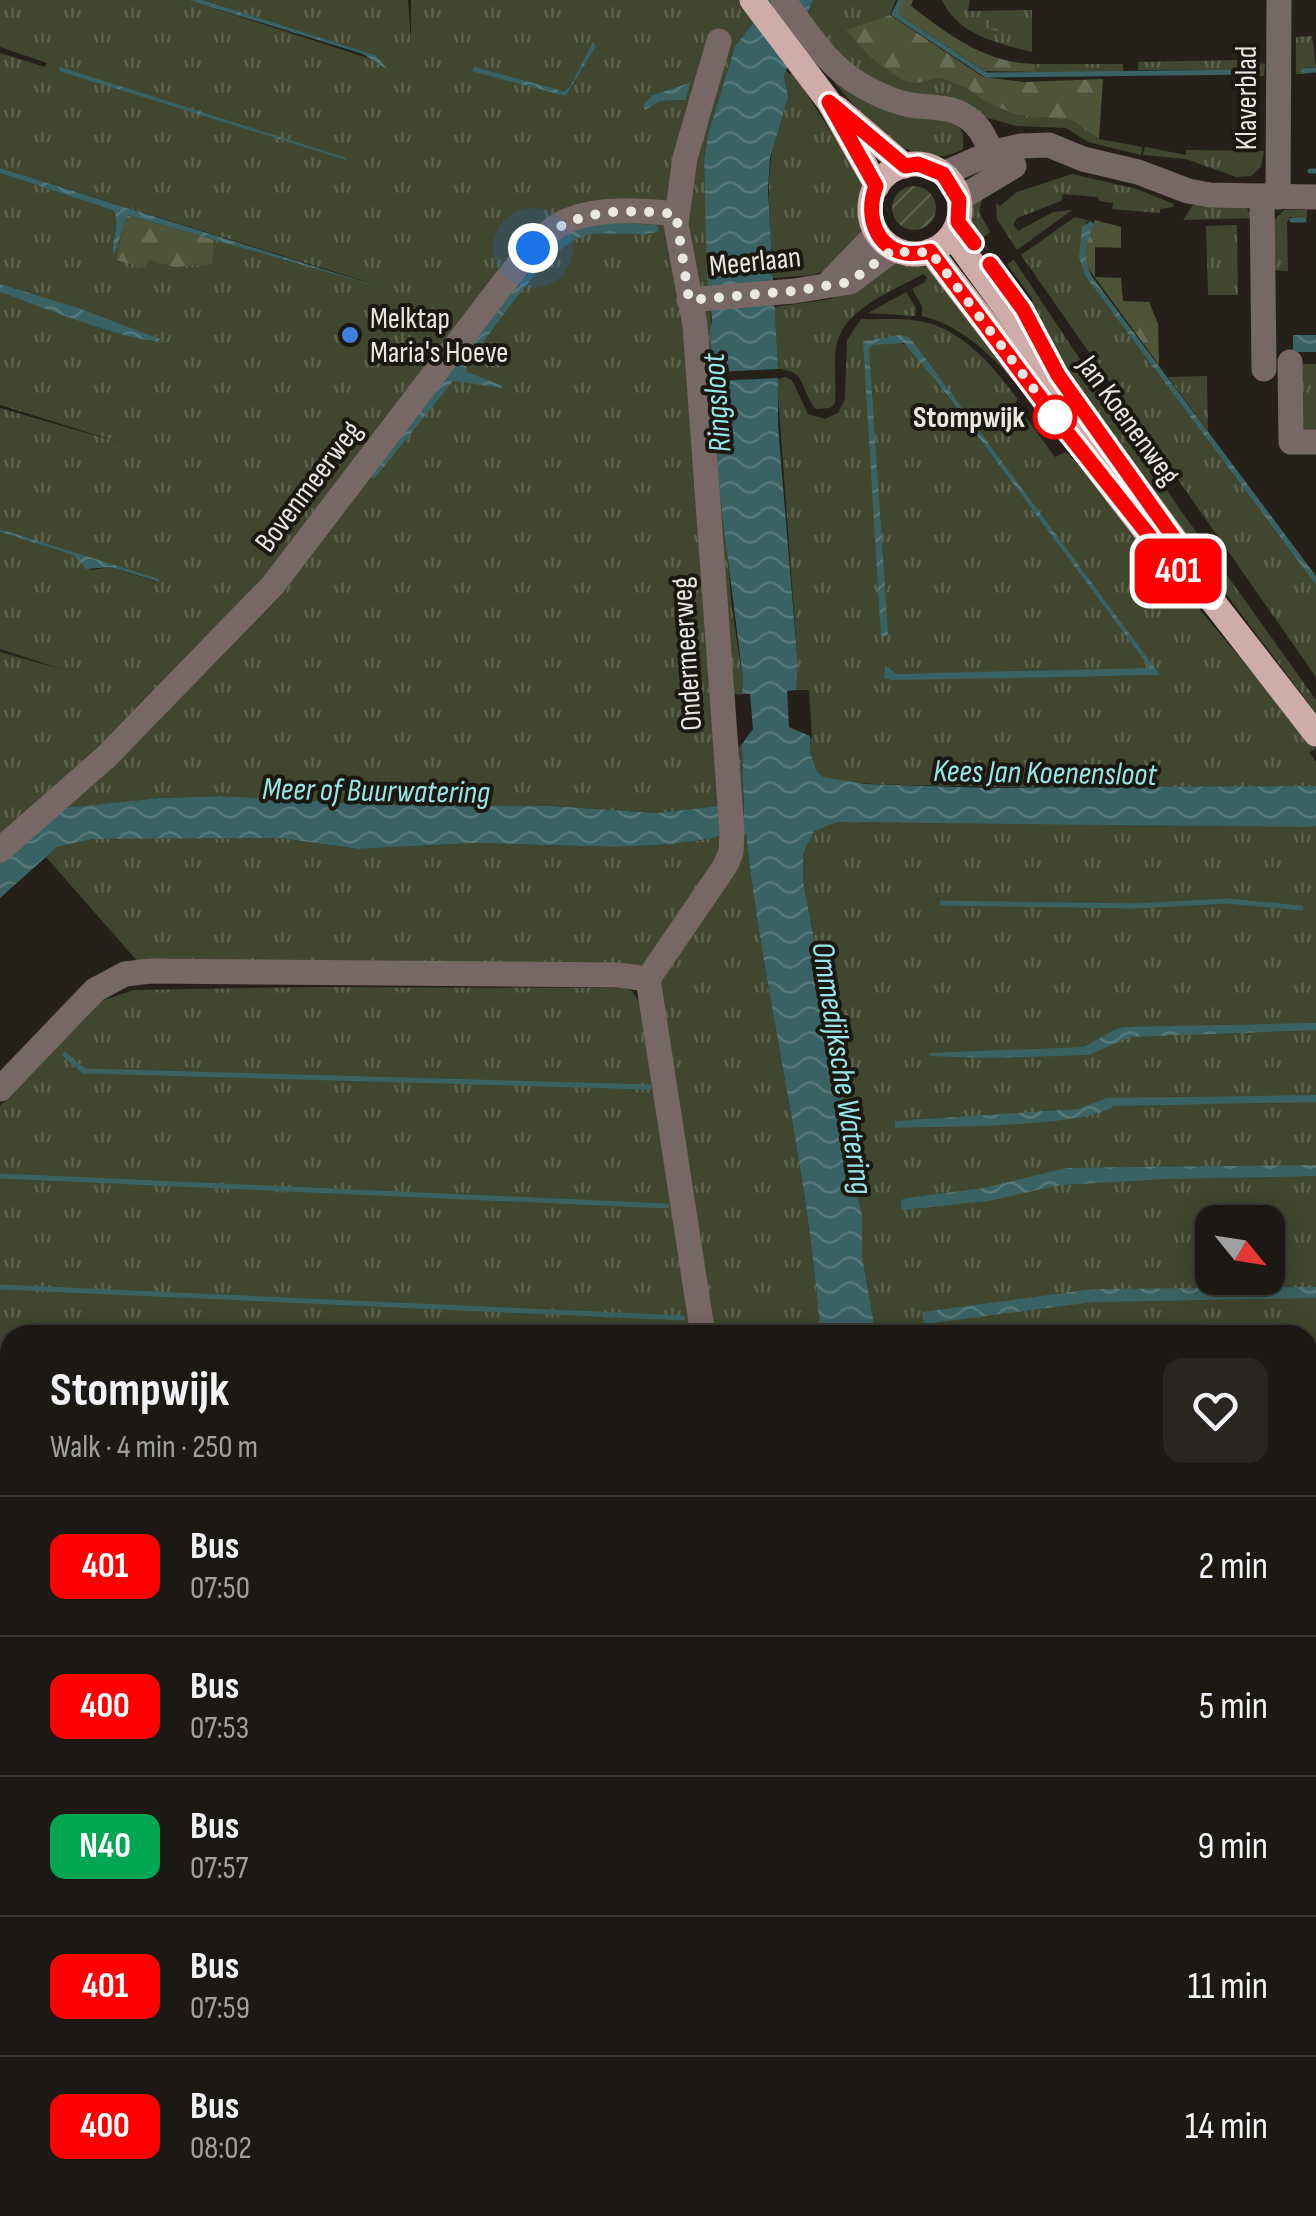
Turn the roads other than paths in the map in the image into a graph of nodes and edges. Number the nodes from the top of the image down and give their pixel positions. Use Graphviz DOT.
graph roads {
  1 [pos="784,0"];
  2 [pos="1278,0"];
  3 [pos="755,4"];
  4 [pos="719,41"];
  5 [pos="829,102"];
  6 [pos="996,162"];
  7 [pos="905,166"];
  8 [pos="943,174"];
  9 [pos="876,186"];
  10 [pos="1270,197"];
  11 [pos="1316,198"];
  12 [pos="959,200"];
  13 [pos="676,214"];
  14 [pos="952,235"];
  15 [pos="886,241"];
  16 [pos="930,251"];
  17 [pos="699,299"];
  18 [pos="1290,362"];
  19 [pos="1264,368"];
  20 [pos="1316,442"];
  21 [pos="1212,599"];
  22 [pos="1316,734"];
  23 [pos="0,850"];
  24 [pos="648,979"];
  25 [pos="0,1089"];
  26 [pos="702,1325"];
  1 -- 6 [label="street"];
  2 -- 10 [label="street, Klaverblad"];
  3 -- 5 [label="main road"];
  4 -- 13 [label="street"];
  5 -- 7 [label="main road"];
  5 -- 9 [label="main road"];
  6 -- 8 [label="street"];
  6 -- 10 [label="street"];
  6 -- 12 [label="street"];
  7 -- 8 [label="main road"];
  7 -- 9 [label="main road"];
  8 -- 12 [label="main road"];
  9 -- 15 [label="main road"];
  10 -- 11 [label="street"];
  10 -- 19 [label="street, Klaverblad"];
  12 -- 14 [label="main road"];
  13 -- 17 [label="street"];
  13 -- 23 [label="street, Bovenmeerweg"];
  14 -- 16 [label="main road"];
  14 -- 21 [label="main road, Jan Koenenweg"];
  15 -- 16 [label="main road"];
  15 -- 17 [label="street, Meerlaan"];
  16 -- 21 [label="main road, Jan Koenenweg"];
  17 -- 24 [label="street, Ondermeerweg"];
  18 -- 20 [label="street"];
  21 -- 22 [label="main road, Jan Koenenweg"];
  24 -- 25 [label="street"];
  24 -- 26 [label="street"];
}
